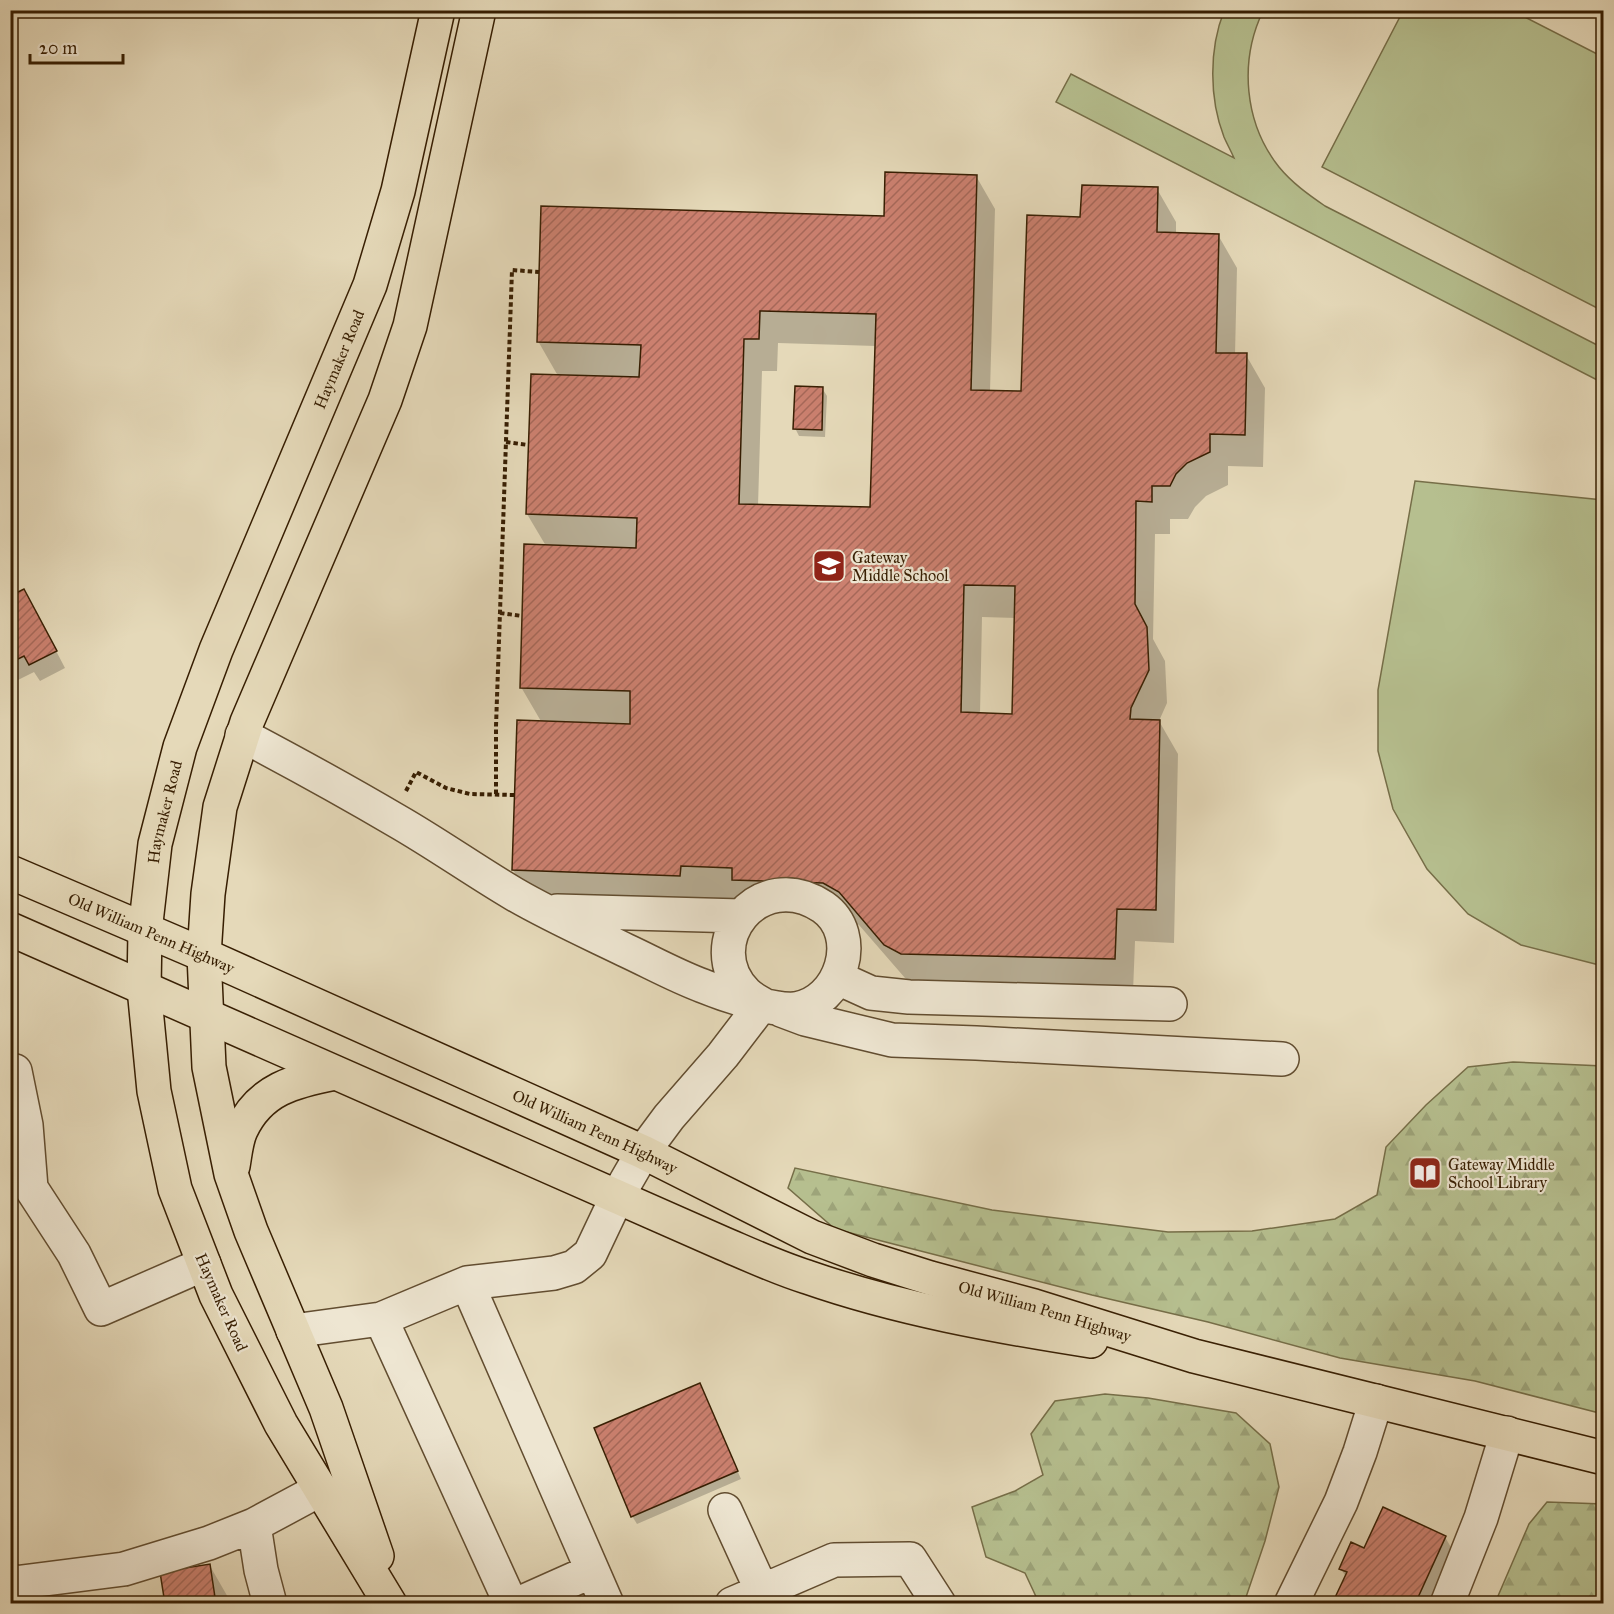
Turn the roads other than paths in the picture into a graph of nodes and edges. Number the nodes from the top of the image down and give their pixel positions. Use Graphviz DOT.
graph roads {
  1 [pos="438,10"];
  2 [pos="479,10"];
  3 [pos="242,735"];
  4 [pos="10,872"];
  5 [pos="545,911"];
  6 [pos="741,916"];
  7 [pos="10,929"];
  8 [pos="145,931"];
  9 [pos="204,955"];
  10 [pos="838,978"];
  11 [pos="144,988"];
  12 [pos="892,995"];
  13 [pos="1170,1005"];
  14 [pos="771,1007"];
  15 [pos="206,1016"];
  16 [pos="892,1040"];
  17 [pos="1282,1059"];
  18 [pos="15,1071"];
  19 [pos="335,1073"];
  20 [pos="643,1152"];
  21 [pos="231,1174"];
  22 [pos="617,1197"];
  23 [pos="204,1264"];
  24 [pos="466,1283"];
  25 [pos="381,1320"];
  26 [pos="293,1331"];
  27 [pos="1194,1356"];
  28 [pos="1376,1401"];
  29 [pos="1507,1433"];
  30 [pos="1604,1458"];
  31 [pos="321,1489"];
  32 [pos="725,1510"];
  33 [pos="254,1525"];
  34 [pos="592,1571"];
  35 [pos="10,1580"];
  36 [pos="762,1591"];
  37 [pos="270,1604"];
  38 [pos="392,1604"];
  39 [pos="511,1604"];
  40 [pos="518,1604"];
  41 [pos="607,1604"];
  42 [pos="732,1604"];
  43 [pos="939,1604"];
  44 [pos="1291,1604"];
  45 [pos="1447,1604"];
  1 -- 8 [label="main road, Haymaker Road"];
  2 -- 3 [label="main road, Haymaker Road"];
  3 -- 5 [label="lane"];
  3 -- 9 [label="main road, Haymaker Road"];
  4 -- 8 [label="main road, Old William Penn Highway"];
  5 -- 6 [label="lane"];
  5 -- 14 [label="lane"];
  6 -- 10 [label="lane"];
  6 -- 14 [label="lane"];
  7 -- 11 [label="main road, Old William Penn Highway"];
  8 -- 9 [label="main road, Old William Penn Highway"];
  8 -- 11 [label="main road, Haymaker Road"];
  9 -- 15 [label="main road, Haymaker Road"];
  9 -- 20 [label="main road, Old William Penn Highway"];
  10 -- 12 [label="lane"];
  10 -- 14 [label="lane"];
  11 -- 15 [label="main road, Old William Penn Highway"];
  11 -- 23 [label="main road, Haymaker Road"];
  12 -- 13 [label="lane"];
  12 -- 16 [label="lane"];
  14 -- 16 [label="lane"];
  14 -- 20 [label="lane"];
  15 -- 19 [label="main road, Old William Penn Highway"];
  15 -- 21 [label="main road, Haymaker Road"];
  16 -- 17 [label="lane"];
  18 -- 23 [label="lane"];
  19 -- 21 [label="main road"];
  19 -- 22 [label="main road, Old William Penn Highway"];
  20 -- 22 [label="lane"];
  20 -- 27 [label="main road, Old William Penn Highway"];
  21 -- 26 [label="main road, Haymaker Road"];
  22 -- 24 [label="lane"];
  22 -- 27 [label="main road, Old William Penn Highway"];
  23 -- 31 [label="main road, Haymaker Road"];
  24 -- 25 [label="lane"];
  24 -- 34 [label="lane"];
  25 -- 26 [label="lane"];
  25 -- 39 [label="lane"];
  26 -- 38 [label="main road, Haymaker Road"];
  27 -- 28 [label="main road, Old William Penn Highway"];
  28 -- 29 [label="main road, Old William Penn Highway"];
  28 -- 44 [label="lane"];
  29 -- 30 [label="main road, Old William Penn Highway"];
  29 -- 45 [label="lane"];
  31 -- 33 [label="lane"];
  31 -- 38 [label="main road, Haymaker Road"];
  32 -- 36 [label="lane"];
  33 -- 35 [label="lane"];
  33 -- 37 [label="lane"];
  34 -- 40 [label="lane"];
  34 -- 41 [label="lane"];
  36 -- 42 [label="lane"];
  36 -- 43 [label="lane"];
}
